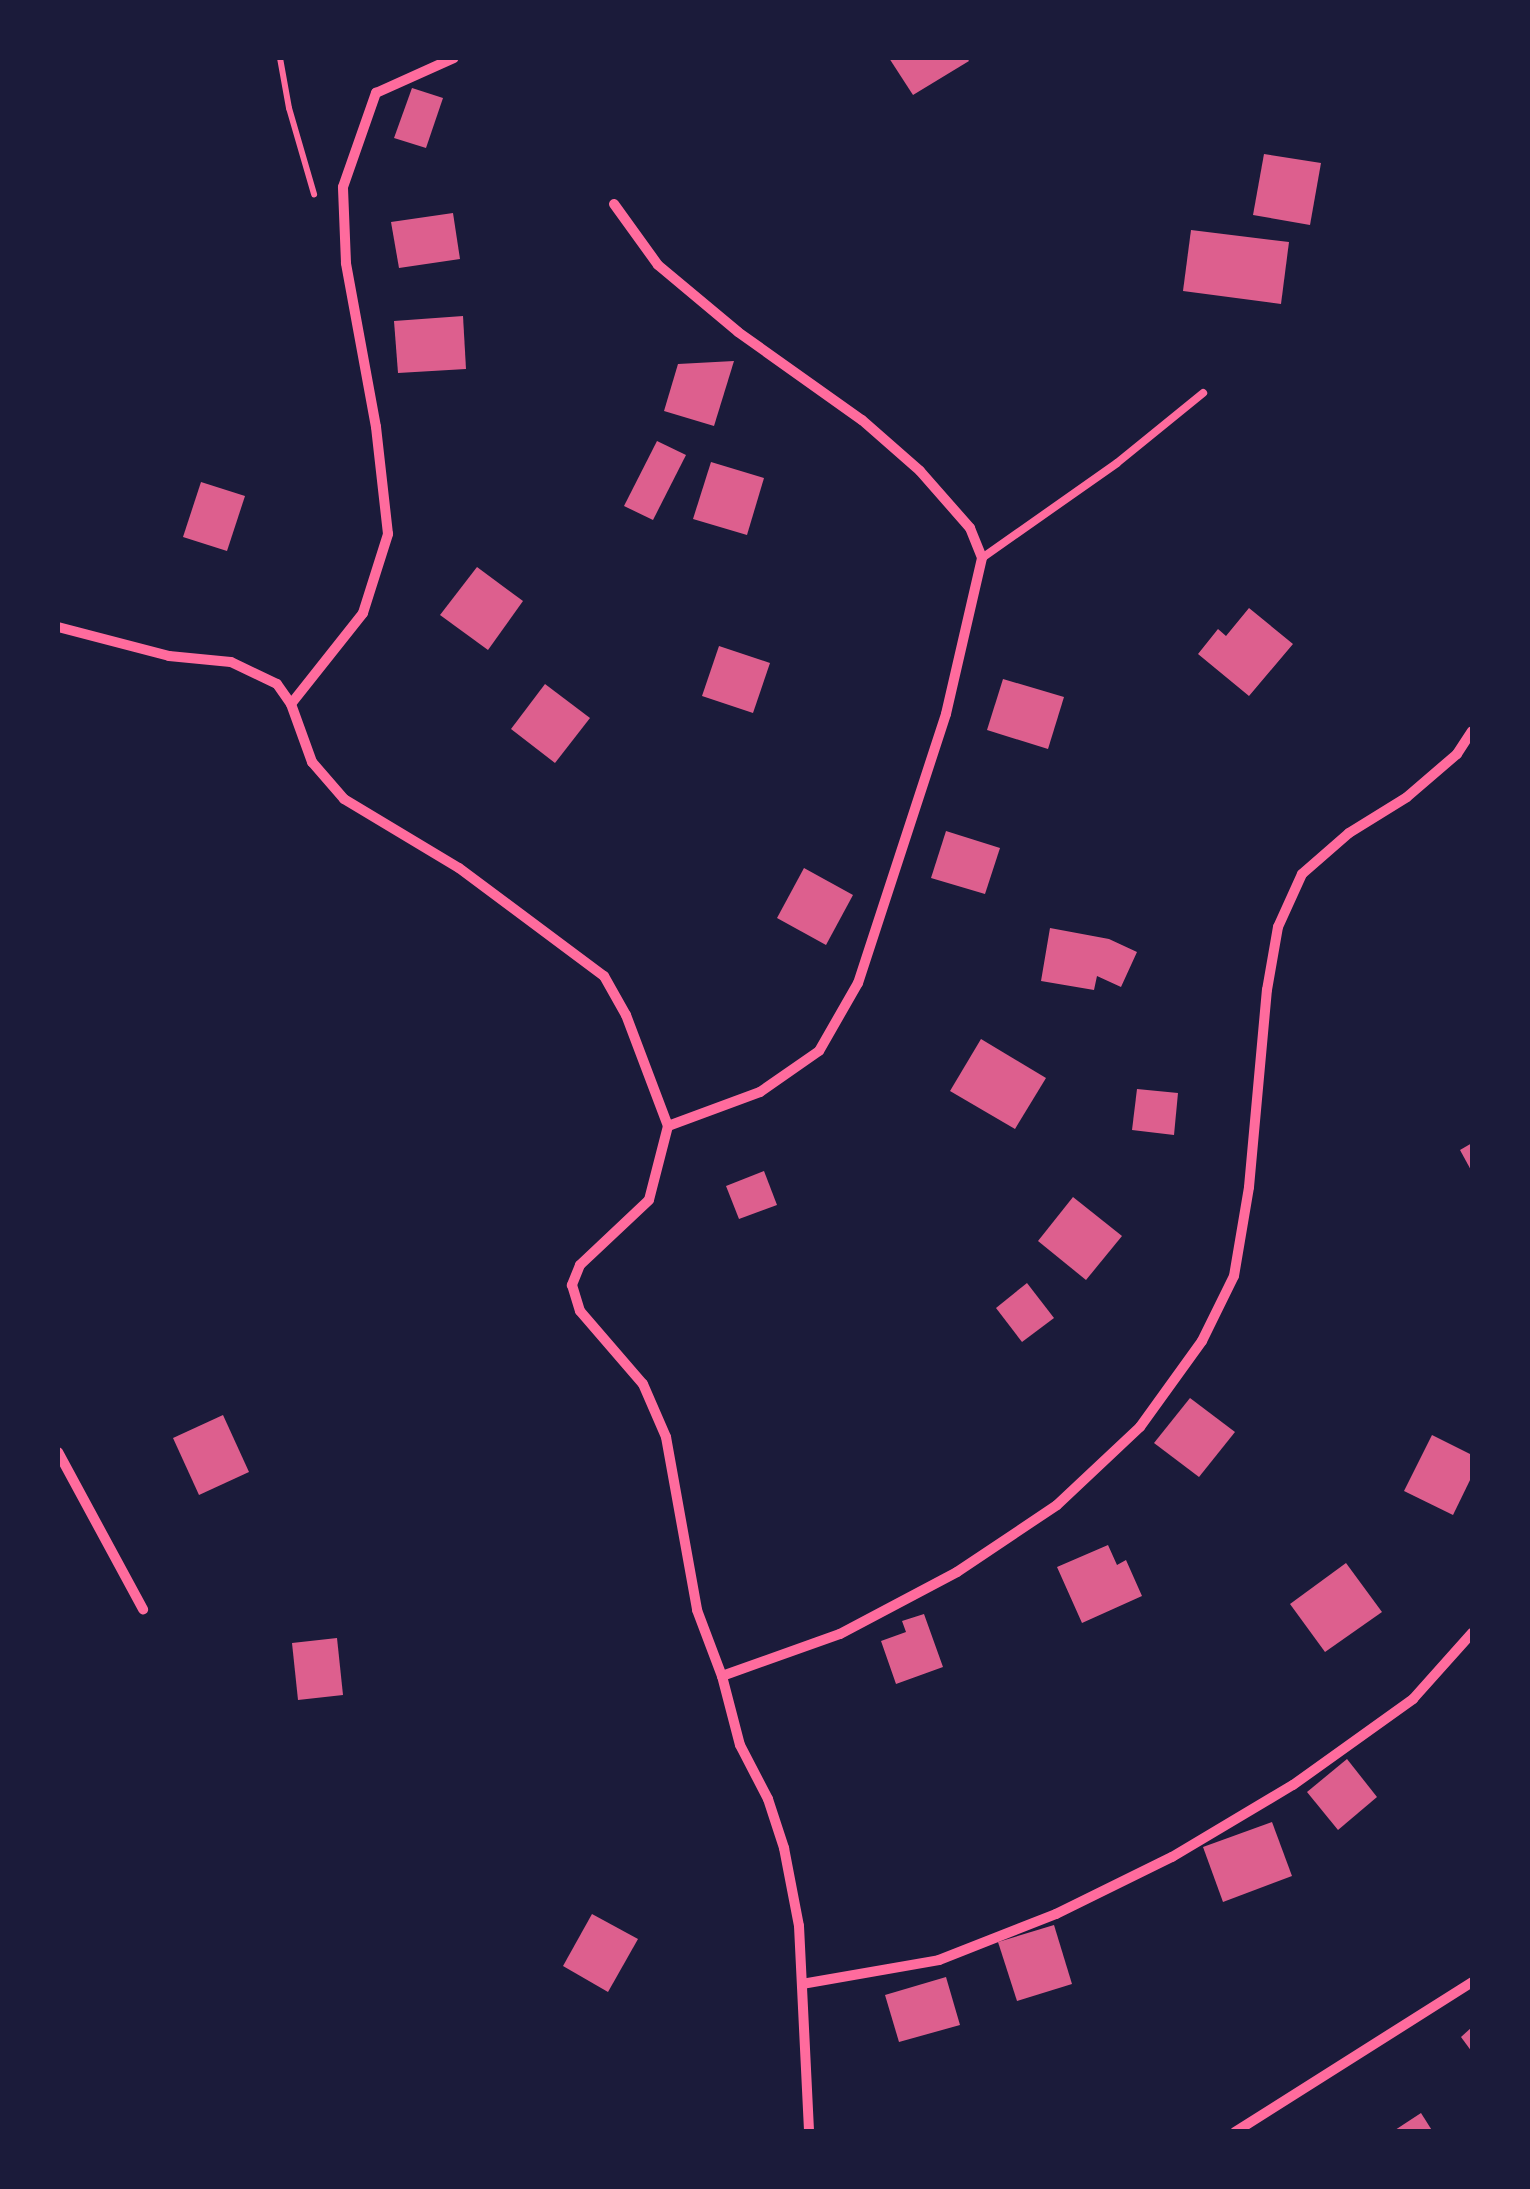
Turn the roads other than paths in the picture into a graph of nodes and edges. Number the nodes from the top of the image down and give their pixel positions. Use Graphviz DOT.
graph roads {
  1 [pos="454,58"];
  2 [pos="614,204"];
  3 [pos="1202,394"];
  4 [pos="982,558"];
  5 [pos="58,628"];
  6 [pos="292,704"];
  7 [pos="1472,731"];
  8 [pos="668,1126"];
  9 [pos="58,1452"];
  10 [pos="142,1609"];
  11 [pos="1472,1634"];
  12 [pos="722,1676"];
  13 [pos="1472,1982"];
  14 [pos="802,1984"];
  15 [pos="808,2132"];
  16 [pos="1235,2132"];
  1 -- 6 [label="street"];
  2 -- 4 [label="street"];
  3 -- 4 [label="lane"];
  4 -- 8 [label="street"];
  5 -- 6 [label="street"];
  6 -- 8 [label="street"];
  7 -- 12 [label="street"];
  8 -- 12 [label="street"];
  9 -- 10 [label="street"];
  11 -- 14 [label="street"];
  12 -- 14 [label="street"];
  13 -- 16 [label="street"];
  14 -- 15 [label="street"];
}
